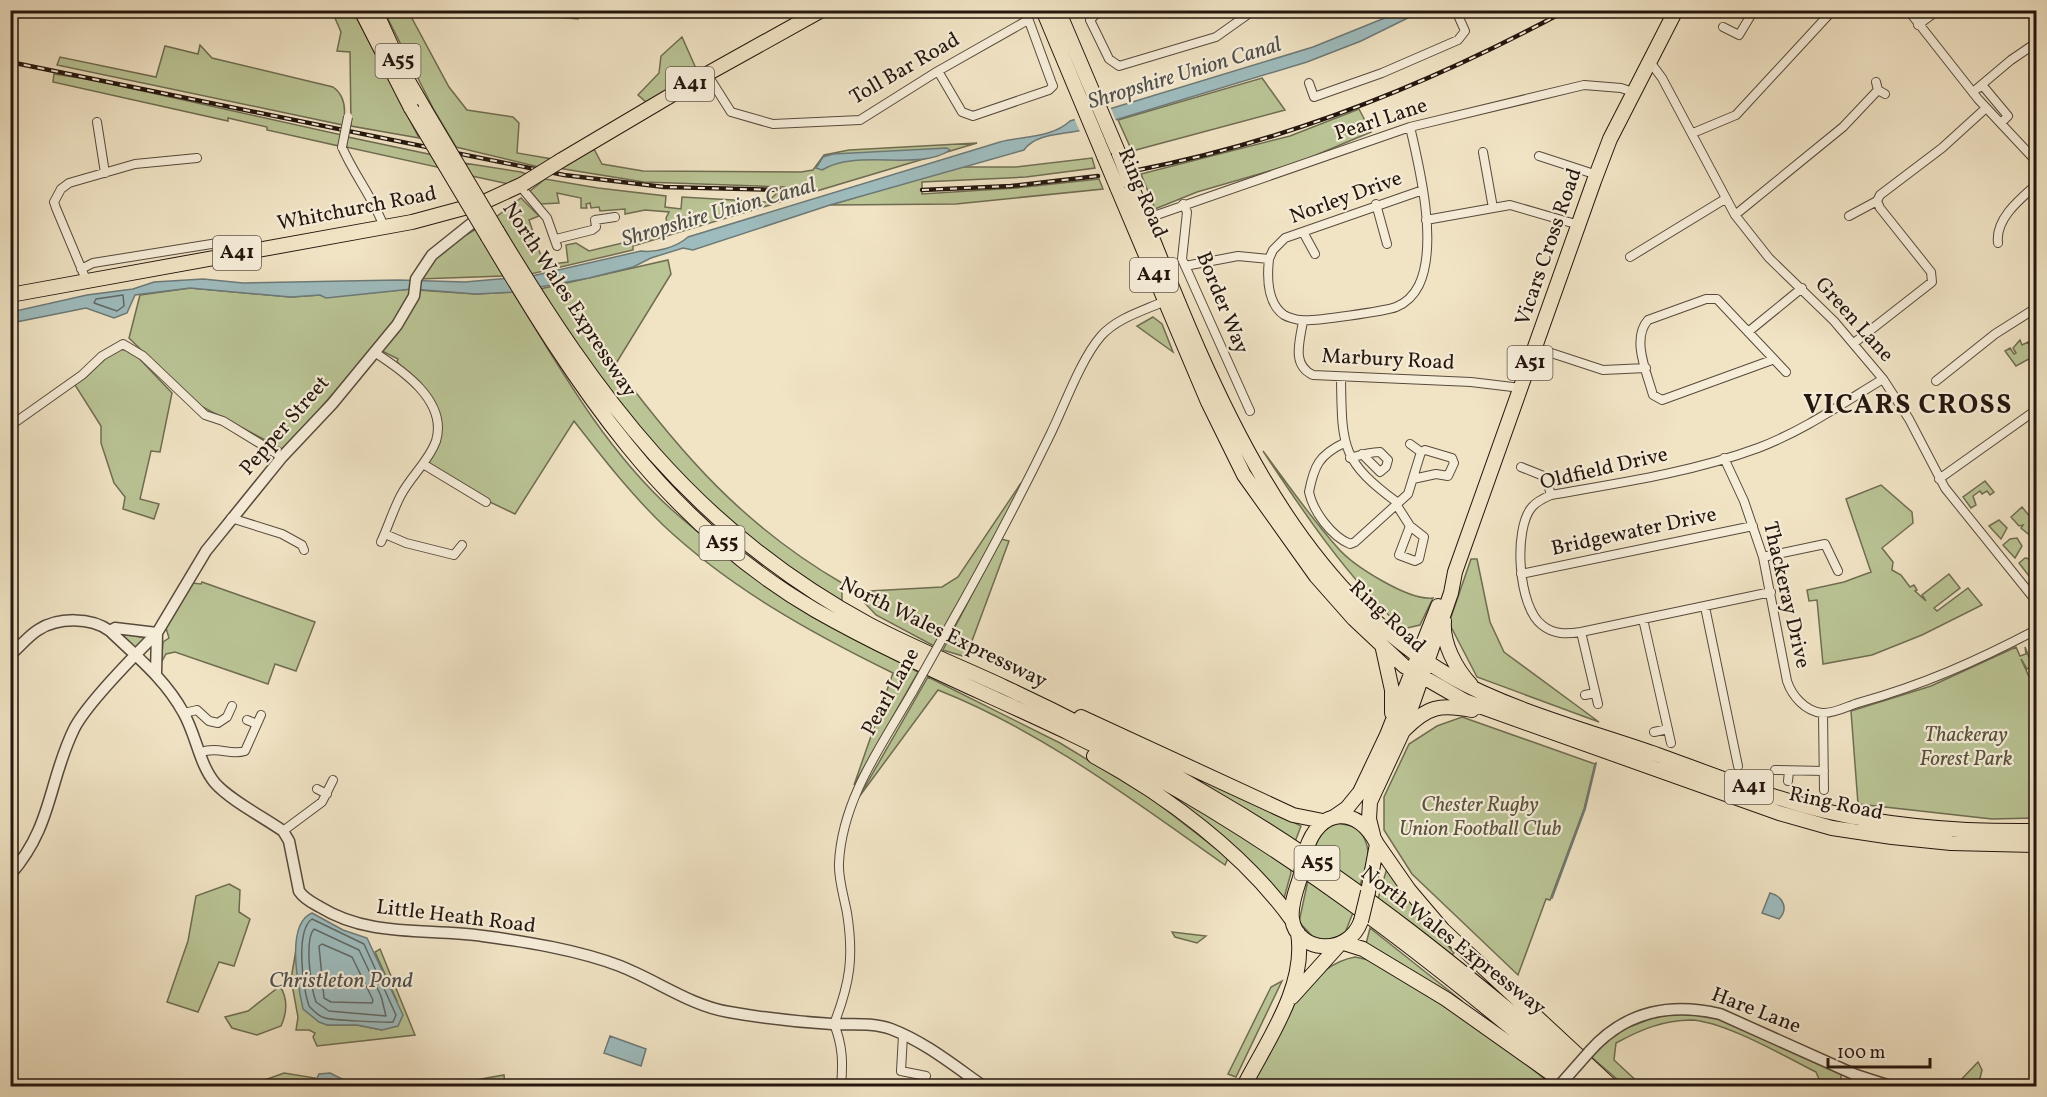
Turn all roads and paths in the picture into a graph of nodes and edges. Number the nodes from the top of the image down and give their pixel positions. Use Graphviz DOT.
graph roads {
  1 [pos="361,10"];
  2 [pos="375,10"];
  3 [pos="822,10"];
  4 [pos="1025,10"];
  5 [pos="1043,10"];
  6 [pos="1058,10"];
  7 [pos="1100,10"];
  8 [pos="1254,10"];
  9 [pos="1676,10"];
  10 [pos="1754,10"];
  11 [pos="1833,10"];
  12 [pos="1908,10"];
  13 [pos="1938,10"];
  14 [pos="1456,14"];
  15 [pos="1028,20"];
  16 [pos="1918,25"];
  17 [pos="1723,27"];
  18 [pos="2037,43"];
  19 [pos="1650,62"];
  20 [pos="938,71"];
  21 [pos="707,74"];
  22 [pos="1309,83"];
  23 [pos="1980,87"];
  24 [pos="1880,88"];
  25 [pos="1634,93"];
  26 [pos="1986,108"];
  27 [pos="418,109"];
  28 [pos="348,117"];
  29 [pos="97,122"];
  30 [pos="2001,123"];
  31 [pos="1410,127"];
  32 [pos="1693,133"];
  33 [pos="1483,152"];
  34 [pos="1539,156"];
  35 [pos="197,158"];
  36 [pos="2037,161"];
  37 [pos="105,172"];
  38 [pos="1597,176"];
  39 [pos="522,185"];
  40 [pos="2037,185"];
  41 [pos="1124,186"];
  42 [pos="1424,190"];
  43 [pos="1725,199"];
  44 [pos="486,201"];
  45 [pos="1877,201"];
  46 [pos="1184,204"];
  47 [pos="1376,204"];
  48 [pos="464,208"];
  49 [pos="1493,208"];
  50 [pos="591,211"];
  51 [pos="1735,215"];
  52 [pos="1849,216"];
  53 [pos="615,217"];
  54 [pos="1145,219"];
  55 [pos="595,220"];
  56 [pos="1426,220"];
  57 [pos="472,223"];
  58 [pos="1579,225"];
  59 [pos="384,227"];
  60 [pos="1303,232"];
  61 [pos="1998,243"];
  62 [pos="1387,244"];
  63 [pos="1315,254"];
  64 [pos="1630,257"];
  65 [pos="1269,260"];
  66 [pos="1185,266"];
  67 [pos="84,275"];
  68 [pos="1802,288"];
  69 [pos="10,295"];
  70 [pos="1165,301"];
  71 [pos="536,306"];
  72 [pos="2037,308"];
  73 [pos="1302,321"];
  74 [pos="1748,332"];
  75 [pos="1854,343"];
  76 [pos="1536,348"];
  77 [pos="374,352"];
  78 [pos="1772,360"];
  79 [pos="1646,368"];
  80 [pos="1786,372"];
  81 [pos="1341,378"];
  82 [pos="1883,379"];
  83 [pos="1936,381"];
  84 [pos="1521,388"];
  85 [pos="2037,410"];
  86 [pos="1250,411"];
  87 [pos="10,426"];
  88 [pos="1344,443"];
  89 [pos="1410,444"];
  90 [pos="1422,452"];
  91 [pos="1362,454"];
  92 [pos="282,457"];
  93 [pos="1350,458"];
  94 [pos="1724,458"];
  95 [pos="423,464"];
  96 [pos="1521,467"];
  97 [pos="1939,478"];
  98 [pos="1413,479"];
  99 [pos="1551,495"];
  100 [pos="486,502"];
  101 [pos="1397,504"];
  102 [pos="231,518"];
  103 [pos="1410,526"];
  104 [pos="1753,526"];
  105 [pos="462,545"];
  106 [pos="304,550"];
  107 [pos="1763,557"];
  108 [pos="1455,572"];
  109 [pos="1838,572"];
  110 [pos="1521,574"];
  111 [pos="1771,592"];
  112 [pos="2037,601"];
  113 [pos="1353,602"];
  114 [pos="1705,607"];
  115 [pos="1445,610"];
  116 [pos="1643,619"];
  117 [pos="1428,628"];
  118 [pos="2037,630"];
  119 [pos="110,631"];
  120 [pos="1581,632"];
  121 [pos="157,634"];
  122 [pos="1392,635"];
  123 [pos="1382,648"];
  124 [pos="10,655"];
  125 [pos="136,655"];
  126 [pos="1420,666"];
  127 [pos="156,673"];
  128 [pos="1003,686"];
  129 [pos="1474,688"];
  130 [pos="1595,693"];
  131 [pos="986,694"];
  132 [pos="1585,695"];
  133 [pos="1598,704"];
  134 [pos="232,706"];
  135 [pos="184,713"];
  136 [pos="1823,713"];
  137 [pos="1504,716"];
  138 [pos="247,720"];
  139 [pos="1668,729"];
  140 [pos="1403,731"];
  141 [pos="1654,732"];
  142 [pos="1387,735"];
  143 [pos="1671,743"];
  144 [pos="201,752"];
  145 [pos="1738,766"];
  146 [pos="1775,770"];
  147 [pos="1789,771"];
  148 [pos="1824,771"];
  149 [pos="333,780"];
  150 [pos="1788,781"];
  151 [pos="317,789"];
  152 [pos="1824,790"];
  153 [pos="327,794"];
  154 [pos="1329,819"];
  155 [pos="283,831"];
  156 [pos="2037,831"];
  157 [pos="1375,839"];
  158 [pos="2037,844"];
  159 [pos="10,875"];
  160 [pos="1295,926"];
  161 [pos="1341,945"];
  162 [pos="1283,1008"];
  163 [pos="834,1024"];
  164 [pos="903,1035"];
  165 [pos="926,1076"];
  166 [pos="841,1086"];
  167 [pos="982,1086"];
  168 [pos="1244,1086"];
  169 [pos="1559,1086"];
  170 [pos="1570,1086"];
  171 [pos="1581,1086"];
  172 [pos="1600,1086"];
  173 [pos="1611,1086"];
  174 [pos="1890,1086"];
  1 -- 27 [label="highway, North Wales Expressway / A55"];
  2 -- 27 [label="highway, North Wales Expressway / A55"];
  3 -- 21 [label="highway, A41"];
  4 -- 15 [label="street"];
  5 -- 41 [label="highway, Ring Road / A41, bridge"];
  6 -- 41 [label="highway, Ring Road / A41, bridge"];
  7 -- 8 [label="street"];
  9 -- 19 [label="highway, Vicars Cross Road / A51"];
  10 -- 17 [label="street"];
  11 -- 32 [label="street"];
  12 -- 16 [label="street"];
  13 -- 16 [label="street"];
  14 -- 22 [label="street"];
  15 -- 20 [label="street, Toll Bar Road"];
  15 -- 20 [label="street"];
  16 -- 23 [label="street"];
  18 -- 23 [label="street"];
  19 -- 25 [label="highway, Vicars Cross Road / A51"];
  19 -- 32 [label="street, Green Lane"];
  20 -- 21 [label="street, Toll Bar Road"];
  21 -- 39 [label="highway, A41, bridge"];
  23 -- 26 [label="street"];
  23 -- 30 [label="street"];
  24 -- 51 [label="street"];
  25 -- 31 [label="street, Pearl Lane"];
  25 -- 38 [label="highway, Vicars Cross Road / A51"];
  26 -- 30 [label="street"];
  26 -- 45 [label="street"];
  27 -- 71 [label="highway, North Wales Expressway / A55, bridge"];
  28 -- 59 [label="street, bridge"];
  29 -- 37 [label="street"];
  30 -- 36 [label="street"];
  31 -- 42 [label="street"];
  31 -- 46 [label="street, Pearl Lane"];
  32 -- 43 [label="street, Green Lane"];
  33 -- 49 [label="street"];
  34 -- 38 [label="street"];
  35 -- 37 [label="street"];
  37 -- 67 [label="street"];
  38 -- 58 [label="highway, Vicars Cross Road / A51"];
  39 -- 44 [label="highway, A41"];
  39 -- 55 [label="street"];
  40 -- 61 [label="street"];
  41 -- 54 [label="highway, Ring Road / A41"];
  41 -- 70 [label="highway, Ring Road / A41"];
  42 -- 47 [label="street, Norley Drive"];
  42 -- 56 [label="street"];
  43 -- 51 [label="street, Green Lane"];
  43 -- 64 [label="street"];
  45 -- 52 [label="street"];
  45 -- 75 [label="street"];
  46 -- 54 [label="street, Pearl Lane"];
  46 -- 66 [label="street, Border Way"];
  47 -- 60 [label="street, Norley Drive"];
  47 -- 62 [label="street"];
  48 -- 59 [label="highway, Whitchurch Road / A41"];
  49 -- 56 [label="street"];
  49 -- 58 [label="street"];
  50 -- 55 [label="street"];
  51 -- 68 [label="street, Green Lane"];
  53 -- 55 [label="street"];
  54 -- 113 [label="highway, Ring Road / A41"];
  56 -- 73 [label="street"];
  57 -- 77 [label="street, Pepper Street"];
  58 -- 76 [label="highway, Vicars Cross Road / A51"];
  59 -- 67 [label="highway, Whitchurch Road / A41"];
  60 -- 63 [label="street"];
  60 -- 65 [label="street, Norley Drive"];
  65 -- 66 [label="street"];
  65 -- 73 [label="street"];
  66 -- 86 [label="street, Border Way"];
  67 -- 69 [label="highway, Whitchurch Road / A41"];
  68 -- 74 [label="street"];
  68 -- 75 [label="street, Green Lane"];
  70 -- 123 [label="highway, Ring Road / A41"];
  70 -- 163 [label="street, Pearl Lane, bridge"];
  71 -- 128 [label="highway, North Wales Expressway / A55"];
  71 -- 131 [label="highway, North Wales Expressway / A55"];
  72 -- 83 [label="street"];
  73 -- 81 [label="street, Marbury Road"];
  74 -- 78 [label="street"];
  74 -- 79 [label="street"];
  75 -- 82 [label="street, Green Lane"];
  76 -- 79 [label="street"];
  76 -- 84 [label="highway, Vicars Cross Road / A51"];
  77 -- 92 [label="street, Pepper Street"];
  77 -- 95 [label="street"];
  78 -- 79 [label="street"];
  78 -- 80 [label="street"];
  81 -- 84 [label="street, Marbury Road"];
  81 -- 88 [label="street"];
  82 -- 94 [label="street, Oldfield Drive"];
  82 -- 97 [label="street, Green Lane"];
  84 -- 108 [label="highway, Vicars Cross Road / A51"];
  85 -- 97 [label="street"];
  87 -- 92 [label="street"];
  88 -- 93 [label="street"];
  88 -- 101 [label="street"];
  89 -- 90 [label="street"];
  90 -- 98 [label="street"];
  90 -- 98 [label="street"];
  91 -- 93 [label="street"];
  92 -- 102 [label="street, Pepper Street"];
  93 -- 101 [label="street"];
  94 -- 99 [label="street, Oldfield Drive"];
  94 -- 104 [label="street, Thackeray Drive"];
  95 -- 100 [label="street"];
  95 -- 105 [label="street"];
  96 -- 99 [label="street"];
  97 -- 112 [label="street, Green Lane"];
  98 -- 101 [label="street"];
  99 -- 110 [label="street, Oldfield Drive"];
  101 -- 103 [label="street"];
  102 -- 106 [label="street"];
  102 -- 121 [label="street, Pepper Street"];
  104 -- 107 [label="street, Thackeray Drive"];
  104 -- 110 [label="street, Bridgewater Drive"];
  107 -- 109 [label="street"];
  107 -- 111 [label="street, Thackeray Drive"];
  108 -- 115 [label="highway, Vicars Cross Road / A51"];
  108 -- 117 [label="highway, Vicars Cross Road / A51"];
  110 -- 120 [label="street, Oldfield Drive"];
  111 -- 114 [label="street, Oldfield Drive"];
  111 -- 136 [label="street, Thackeray Drive"];
  113 -- 122 [label="highway, Ring Road / A41"];
  113 -- 126 [label="highway"];
  114 -- 116 [label="street, Oldfield Drive"];
  114 -- 145 [label="street"];
  115 -- 126 [label="highway, Vicars Cross Road / A51"];
  115 -- 129 [label="highway"];
  116 -- 120 [label="street, Oldfield Drive"];
  116 -- 139 [label="street"];
  117 -- 122 [label="highway"];
  117 -- 126 [label="highway, Vicars Cross Road / A51"];
  118 -- 136 [label="street"];
  119 -- 121 [label="street"];
  119 -- 124 [label="street"];
  119 -- 125 [label="street"];
  120 -- 130 [label="street"];
  121 -- 125 [label="street, Pepper Street"];
  121 -- 127 [label="street, Pepper Street"];
  122 -- 126 [label="highway, Ring Road / A41"];
  123 -- 126 [label="highway, Ring Road / A41"];
  123 -- 142 [label="highway"];
  125 -- 127 [label="street"];
  125 -- 159 [label="street, Pepper Street"];
  126 -- 129 [label="highway, Ring Road / A41"];
  126 -- 137 [label="highway, Ring Road / A41"];
  126 -- 140 [label="highway, Vicars Cross Road / A51"];
  126 -- 142 [label="highway, Vicars Cross Road / A51"];
  127 -- 135 [label="street"];
  128 -- 154 [label="highway"];
  128 -- 172 [label="highway, North Wales Expressway / A55"];
  129 -- 156 [label="highway, Ring Road / A41"];
  130 -- 132 [label="street"];
  130 -- 133 [label="street"];
  131 -- 160 [label="highway"];
  131 -- 171 [label="highway, North Wales Expressway / A55"];
  134 -- 135 [label="street"];
  135 -- 144 [label="street"];
  136 -- 148 [label="street"];
  137 -- 140 [label="highway"];
  137 -- 158 [label="highway, Ring Road / A41"];
  138 -- 144 [label="street"];
  139 -- 141 [label="street"];
  139 -- 143 [label="street"];
  140 -- 157 [label="highway, Vicars Cross Road / A51"];
  142 -- 154 [label="highway, Vicars Cross Road / A51"];
  144 -- 155 [label="street"];
  146 -- 147 [label="street"];
  147 -- 148 [label="street"];
  147 -- 150 [label="street"];
  148 -- 152 [label="street"];
  149 -- 153 [label="street"];
  151 -- 153 [label="street"];
  153 -- 155 [label="street"];
  154 -- 157 [label="highway"];
  154 -- 160 [label="highway, A51, bridge"];
  155 -- 163 [label="street, Little Heath Road"];
  157 -- 161 [label="highway, A51, bridge"];
  157 -- 173 [label="highway"];
  160 -- 161 [label="highway"];
  160 -- 162 [label="highway, A51"];
  161 -- 162 [label="highway, A51"];
  161 -- 170 [label="highway"];
  162 -- 168 [label="highway, A51"];
  163 -- 164 [label="street, Little Heath Road"];
  163 -- 166 [label="street"];
  164 -- 165 [label="street"];
  164 -- 167 [label="street, Little Heath Road"];
  169 -- 174 [label="street, Hare Lane, bridge"];
}
